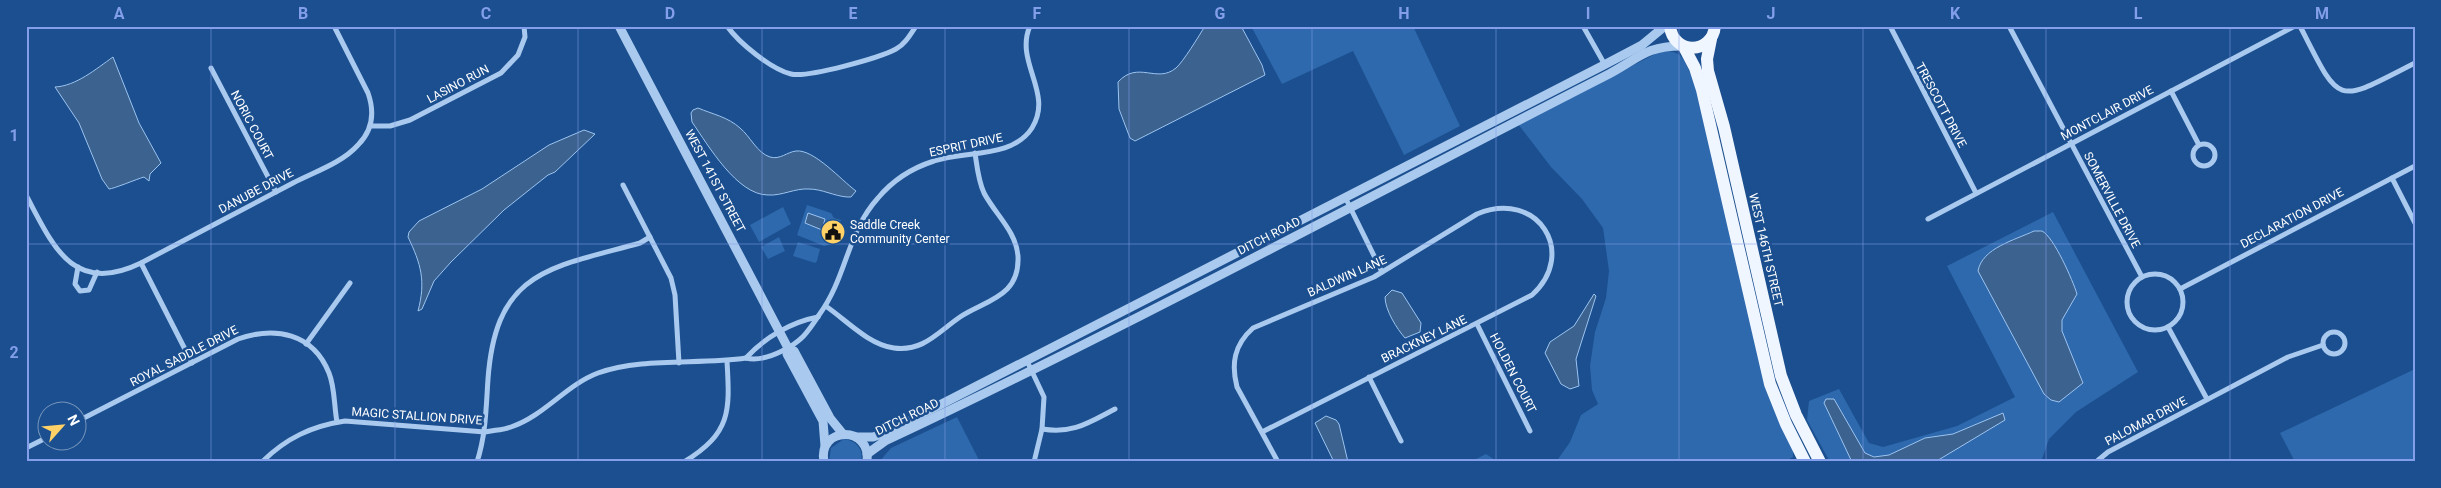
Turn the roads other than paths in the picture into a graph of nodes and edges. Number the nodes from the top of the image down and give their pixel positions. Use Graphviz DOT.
graph roads {
  1 [pos="334,26"];
  2 [pos="524,26"];
  3 [pos="619,26"];
  4 [pos="727,26"];
  5 [pos="916,26"];
  6 [pos="1030,26"];
  7 [pos="1583,26"];
  8 [pos="1665,26"];
  9 [pos="1670,26"];
  10 [pos="1890,26"];
  11 [pos="2009,26"];
  12 [pos="2295,26"];
  13 [pos="2300,26"];
  14 [pos="1714,31"];
  15 [pos="1683,46"];
  16 [pos="2415,63"];
  17 [pos="1604,65"];
  18 [pos="211,68"];
  19 [pos="1609,74"];
  20 [pos="2171,91"];
  21 [pos="372,126"];
  22 [pos="2071,143"];
  23 [pos="2199,145"];
  24 [pos="975,153"];
  25 [pos="2415,166"];
  26 [pos="2392,178"];
  27 [pos="623,185"];
  28 [pos="276,192"];
  29 [pos="1976,193"];
  30 [pos="26,195"];
  31 [pos="1346,198"];
  32 [pos="1350,208"];
  33 [pos="1928,219"];
  34 [pos="2415,223"];
  35 [pos="1546,231"];
  36 [pos="650,237"];
  37 [pos="141,263"];
  38 [pos="78,267"];
  39 [pos="97,272"];
  40 [pos="1382,272"];
  41 [pos="2142,277"];
  42 [pos="350,283"];
  43 [pos="2180,289"];
  44 [pos="826,307"];
  45 [pos="818,317"];
  46 [pos="1477,324"];
  47 [pos="2168,327"];
  48 [pos="779,332"];
  49 [pos="306,344"];
  50 [pos="2323,345"];
  51 [pos="788,348"];
  52 [pos="746,358"];
  53 [pos="727,361"];
  54 [pos="1027,361"];
  55 [pos="192,362"];
  56 [pos="678,363"];
  57 [pos="1032,370"];
  58 [pos="1369,378"];
  59 [pos="2207,399"];
  60 [pos="1115,409"];
  61 [pos="88,416"];
  62 [pos="337,422"];
  63 [pos="1042,429"];
  64 [pos="1530,431"];
  65 [pos="485,432"];
  66 [pos="1262,432"];
  67 [pos="843,434"];
  68 [pos="856,437"];
  69 [pos="1402,441"];
  70 [pos="38,442"];
  71 [pos="825,446"];
  72 [pos="26,448"];
  73 [pos="867,458"];
  74 [pos="822,461"];
  75 [pos="262,462"];
  76 [pos="477,462"];
  77 [pos="684,462"];
  78 [pos="1034,462"];
  79 [pos="1278,462"];
  80 [pos="1805,462"];
  81 [pos="1820,462"];
  82 [pos="2096,462"];
  1 -- 21 [label="street"];
  2 -- 21 [label="street, LASINO RUN"];
  3 -- 48 [label="street, WEST 141ST STREET"];
  4 -- 5 [label="street"];
  6 -- 24 [label="street, ESPRIT DRIVE"];
  7 -- 17 [label="street"];
  8 -- 17 [label="street, DITCH ROAD"];
  9 -- 15 [label="main road"];
  10 -- 29 [label="street, TRESCOTT DRIVE"];
  11 -- 22 [label="street, SOMERVILLE DRIVE"];
  12 -- 20 [label="street, MONTCLAIR DRIVE"];
  13 -- 16 [label="street"];
  14 -- 15 [label="main road"];
  14 -- 81 [label="main road, WEST 146TH STREET"];
  15 -- 19 [label="street, DITCH ROAD"];
  15 -- 80 [label="main road"];
  17 -- 19 [label="street"];
  17 -- 31 [label="street, DITCH ROAD"];
  18 -- 28 [label="street, NORIC COURT"];
  19 -- 32 [label="street, DITCH ROAD"];
  20 -- 22 [label="street, MONTCLAIR DRIVE"];
  20 -- 23 [label="street"];
  21 -- 28 [label="street, DANUBE DRIVE"];
  22 -- 29 [label="street, MONTCLAIR DRIVE"];
  22 -- 41 [label="street, SOMERVILLE DRIVE"];
  23 -- 23 [label="street"];
  24 -- 44 [label="street, ESPRIT DRIVE"];
  24 -- 44 [label="street"];
  25 -- 26 [label="street, DECLARATION DRIVE"];
  26 -- 34 [label="street"];
  26 -- 43 [label="street, DECLARATION DRIVE"];
  27 -- 36 [label="street"];
  28 -- 37 [label="street, DANUBE DRIVE"];
  29 -- 33 [label="street, MONTCLAIR DRIVE"];
  30 -- 38 [label="street"];
  31 -- 32 [label="street"];
  31 -- 54 [label="street, DITCH ROAD"];
  32 -- 40 [label="street"];
  32 -- 57 [label="street, DITCH ROAD"];
  35 -- 40 [label="street, BALDWIN LANE"];
  35 -- 46 [label="street, BRACKNEY LANE"];
  36 -- 56 [label="street"];
  36 -- 65 [label="street"];
  37 -- 39 [label="street, DANUBE DRIVE"];
  37 -- 55 [label="street"];
  38 -- 39 [label="street"];
  38 -- 39 [label="street"];
  40 -- 66 [label="street, BALDWIN LANE"];
  41 -- 43 [label="street"];
  41 -- 47 [label="street"];
  42 -- 49 [label="street"];
  43 -- 47 [label="street"];
  44 -- 45 [label="street, ESPRIT DRIVE"];
  45 -- 48 [label="street"];
  45 -- 51 [label="street, ESPRIT DRIVE"];
  46 -- 58 [label="street, BRACKNEY LANE"];
  46 -- 64 [label="street, HOLDEN COURT"];
  47 -- 59 [label="street"];
  48 -- 51 [label="street, WEST 141ST STREET"];
  48 -- 52 [label="street"];
  49 -- 55 [label="street, ROYAL SADDLE DRIVE"];
  49 -- 62 [label="street, ROYAL SADDLE DRIVE"];
  50 -- 50 [label="street"];
  50 -- 59 [label="street, PALOMAR DRIVE"];
  51 -- 52 [label="street, MAGIC STALLION DRIVE"];
  51 -- 67 [label="street, WEST 141ST STREET"];
  51 -- 71 [label="street, WEST 141ST STREET"];
  52 -- 53 [label="street, MAGIC STALLION DRIVE"];
  53 -- 56 [label="street, MAGIC STALLION DRIVE"];
  53 -- 77 [label="street"];
  54 -- 57 [label="street"];
  54 -- 68 [label="street, DITCH ROAD"];
  55 -- 61 [label="street, ROYAL SADDLE DRIVE"];
  56 -- 65 [label="street, MAGIC STALLION DRIVE"];
  57 -- 63 [label="street"];
  57 -- 73 [label="street, DITCH ROAD"];
  58 -- 66 [label="street, BRACKNEY LANE"];
  58 -- 69 [label="street"];
  59 -- 82 [label="street, PALOMAR DRIVE"];
  60 -- 63 [label="street"];
  62 -- 65 [label="street, MAGIC STALLION DRIVE"];
  62 -- 75 [label="street, MAGIC STALLION DRIVE"];
  63 -- 78 [label="street"];
  65 -- 76 [label="street"];
  66 -- 79 [label="street, BALDWIN LANE"];
  67 -- 68 [label="street, DITCH ROAD"];
  67 -- 71 [label="street"];
  68 -- 73 [label="street"];
  70 -- 72 [label="street"];
  71 -- 74 [label="street, WEST 141ST STREET"];
}
